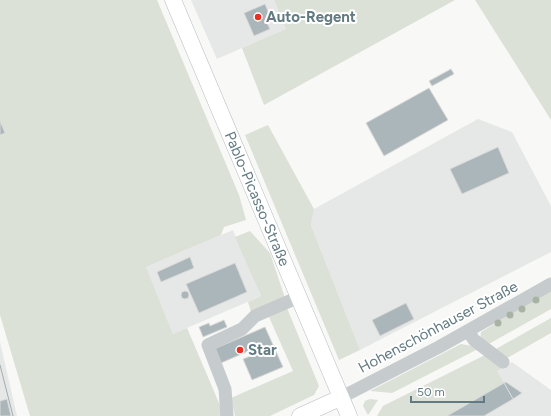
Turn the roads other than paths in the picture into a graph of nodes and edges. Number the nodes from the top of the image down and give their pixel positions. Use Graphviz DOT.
graph roads {
  1 [pos="173,0"];
  2 [pos="551,284"];
  3 [pos="299,297"];
  4 [pos="468,332"];
  5 [pos="503,362"];
  6 [pos="340,398"];
  7 [pos="228,416"];
  8 [pos="300,416"];
  9 [pos="349,416"];
  1 -- 3 [label="main road, Pablo-Picasso-Straße"];
  2 -- 4 [label="street, Hohenschönhauser Straße"];
  3 -- 6 [label="main road, Pablo-Picasso-Straße"];
  3 -- 7 [label="street"];
  4 -- 5 [label="street"];
  4 -- 6 [label="street, Hohenschönhauser Straße"];
  6 -- 8 [label="main road"];
  6 -- 9 [label="main road, Pablo-Picasso-Straße"];
}
